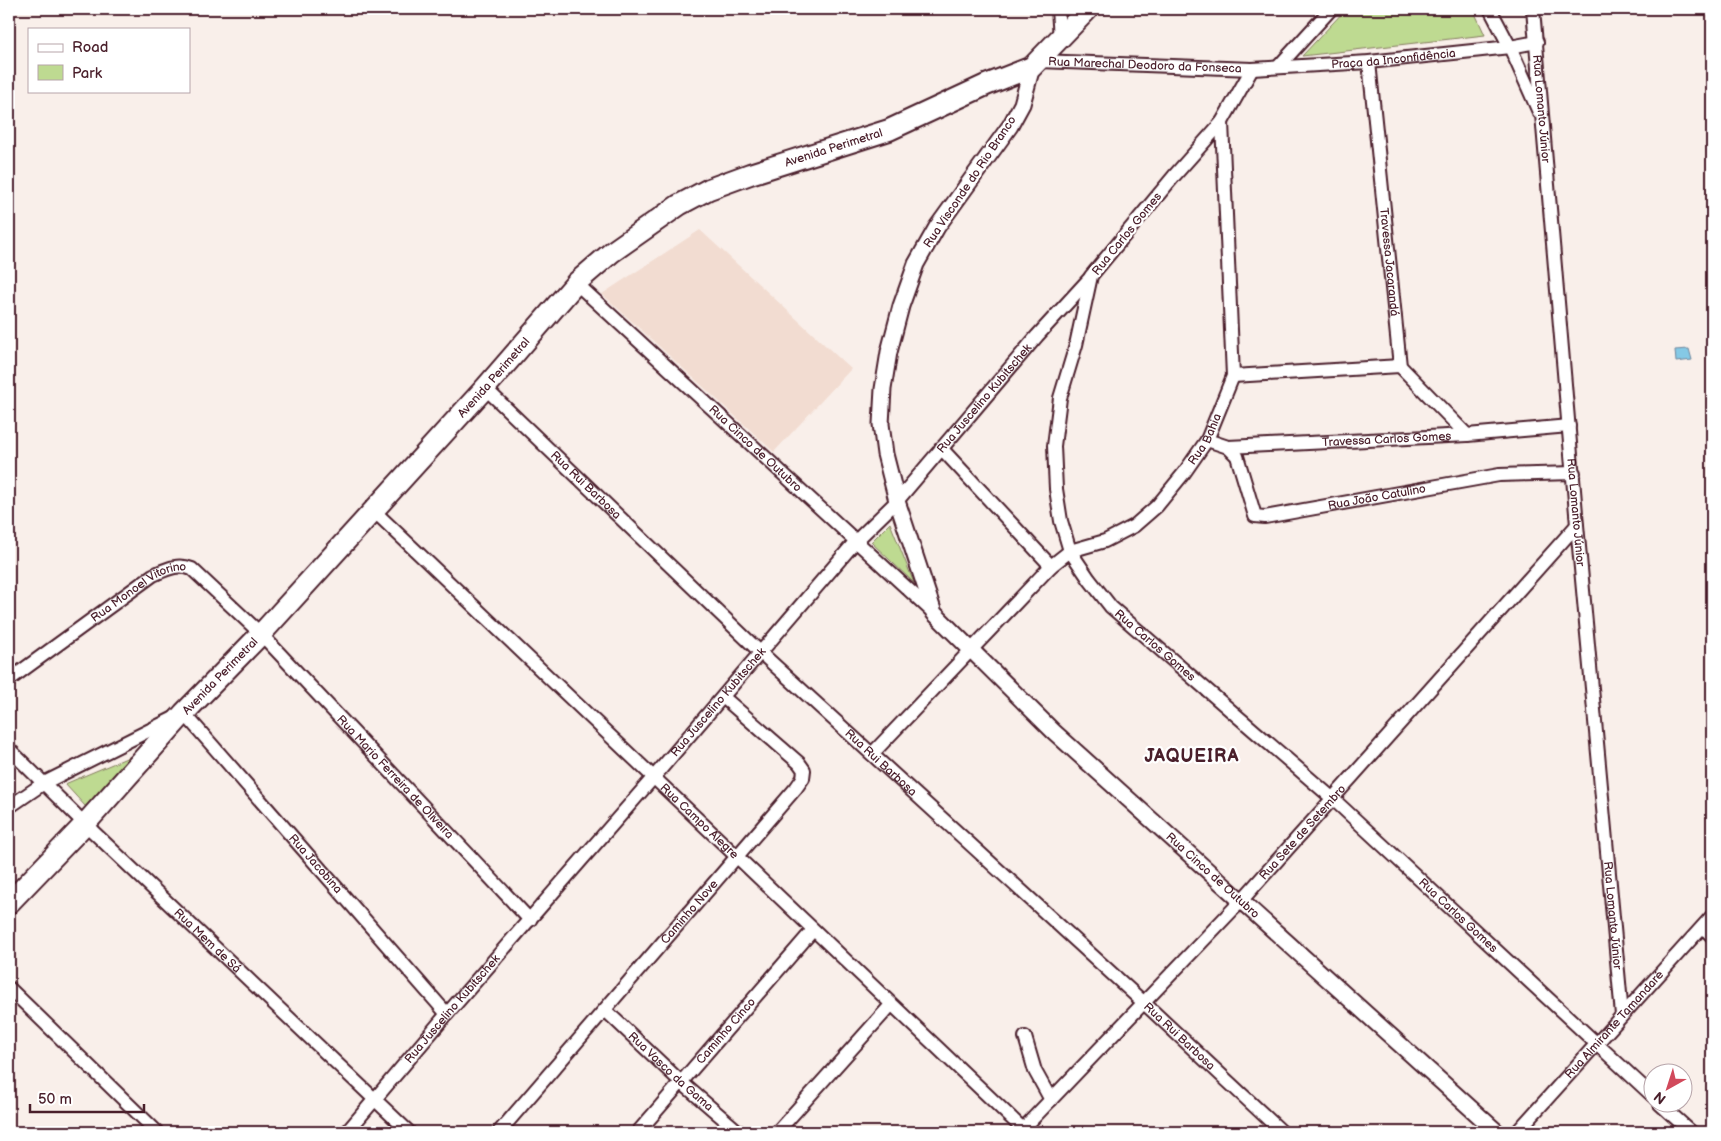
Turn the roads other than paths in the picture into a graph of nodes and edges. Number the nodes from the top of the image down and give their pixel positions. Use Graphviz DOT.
graph roads {
  1 [pos="1058,9"];
  2 [pos="1088,9"];
  3 [pos="1331,9"];
  4 [pos="1490,9"];
  5 [pos="1533,9"];
  6 [pos="1060,39"];
  7 [pos="1537,42"];
  8 [pos="1510,47"];
  9 [pos="1370,62"];
  10 [pos="1036,64"];
  11 [pos="1278,67"];
  12 [pos="1252,69"];
  13 [pos="1542,119"];
  14 [pos="1222,122"];
  15 [pos="1091,276"];
  16 [pos="576,283"];
  17 [pos="1400,366"];
  18 [pos="1233,376"];
  19 [pos="485,388"];
  20 [pos="1569,426"];
  21 [pos="1467,435"];
  22 [pos="1206,440"];
  23 [pos="1228,447"];
  24 [pos="941,448"];
  25 [pos="1574,473"];
  26 [pos="897,501"];
  27 [pos="373,510"];
  28 [pos="1577,525"];
  29 [pos="855,542"];
  30 [pos="1070,550"];
  31 [pos="1051,566"];
  32 [pos="934,613"];
  33 [pos="261,634"];
  34 [pos="970,650"];
  35 [pos="760,652"];
  36 [pos="9,680"];
  37 [pos="723,697"];
  38 [pos="184,713"];
  39 [pos="9,749"];
  40 [pos="872,754"];
  41 [pos="653,778"];
  42 [pos="44,783"];
  43 [pos="1332,798"];
  44 [pos="9,807"];
  45 [pos="85,824"];
  46 [pos="736,857"];
  47 [pos="1240,901"];
  48 [pos="9,903"];
  49 [pos="1712,916"];
  50 [pos="530,920"];
  51 [pos="1702,927"];
  52 [pos="813,930"];
  53 [pos="1712,936"];
  54 [pos="9,988"];
  55 [pos="1143,1002"];
  56 [pos="891,1005"];
  57 [pos="605,1010"];
  58 [pos="447,1014"];
  59 [pos="1622,1015"];
  60 [pos="1025,1037"];
  61 [pos="1596,1044"];
  62 [pos="681,1082"];
  63 [pos="1644,1088"];
  64 [pos="375,1100"];
  65 [pos="1051,1100"];
  66 [pos="1671,1114"];
  67 [pos="1023,1131"];
  68 [pos="157,1132"];
  69 [pos="347,1132"];
  70 [pos="409,1132"];
  71 [pos="499,1132"];
  72 [pos="638,1132"];
  73 [pos="738,1132"];
  74 [pos="777,1132"];
  75 [pos="1282,1132"];
  76 [pos="1497,1132"];
  77 [pos="1517,1132"];
  78 [pos="1692,1132"];
  1 -- 6 [label="street"];
  2 -- 6 [label="main road, Avenida Perimetral"];
  3 -- 11 [label="street"];
  4 -- 8 [label="street"];
  5 -- 7 [label="street, Rua Lomanto Júnior"];
  6 -- 10 [label="main road, Avenida Perimetral"];
  7 -- 8 [label="street, Praça da Inconfidência"];
  7 -- 13 [label="street, Rua Lomanto Júnior"];
  8 -- 9 [label="street, Praça da Inconfidência"];
  8 -- 13 [label="street"];
  9 -- 11 [label="street, Praça da Inconfidência"];
  9 -- 17 [label="street, Travessa Jacarandá"];
  10 -- 12 [label="street, Rua Marechal Deodoro da Fonseca"];
  10 -- 16 [label="main road, Avenida Perimetral"];
  10 -- 26 [label="street, Rua Visconde do Rio Branco"];
  11 -- 12 [label="street, Praça da Inconfidência"];
  12 -- 14 [label="street, Rua Carlos Gomes"];
  13 -- 20 [label="street, Rua Lomanto Júnior"];
  14 -- 15 [label="street, Rua Carlos Gomes"];
  14 -- 18 [label="street, Rua Bahia"];
  15 -- 24 [label="street, Rua Juscelino Kubitschek"];
  15 -- 30 [label="street, Rua Carlos Gomes"];
  16 -- 19 [label="main road, Avenida Perimetral"];
  16 -- 29 [label="street, Rua Cinco de Outubro"];
  17 -- 18 [label="street"];
  17 -- 21 [label="street"];
  18 -- 22 [label="street, Rua Bahia"];
  19 -- 27 [label="main road, Avenida Perimetral"];
  19 -- 35 [label="street, Rua Rui Barbosa"];
  20 -- 21 [label="street, Travessa Carlos Gomes"];
  20 -- 25 [label="street, Rua Lomanto Júnior"];
  21 -- 23 [label="street, Travessa Carlos Gomes"];
  22 -- 23 [label="street, Travessa Carlos Gomes"];
  22 -- 30 [label="street, Rua Bahia"];
  23 -- 25 [label="street, Rua João Catulino"];
  24 -- 26 [label="street, Rua Juscelino Kubitschek"];
  24 -- 31 [label="street"];
  25 -- 28 [label="street, Rua Lomanto Júnior"];
  26 -- 29 [label="street, Rua Juscelino Kubitschek"];
  26 -- 32 [label="street, Rua Cinco de Outubro"];
  27 -- 33 [label="main road, Avenida Perimetral"];
  27 -- 41 [label="street, Rua Campo Alegre"];
  28 -- 43 [label="street, Rua Sete de Setembro"];
  28 -- 59 [label="street, Rua Lomanto Júnior"];
  29 -- 32 [label="street, Rua Cinco de Outubro"];
  29 -- 35 [label="street, Rua Juscelino Kubitschek"];
  30 -- 31 [label="street, Rua Bahia"];
  30 -- 43 [label="street, Rua Carlos Gomes"];
  31 -- 34 [label="street, Rua Bahia"];
  32 -- 34 [label="street, Rua Cinco de Outubro"];
  33 -- 36 [label="street, Rua Monoel Vitorino"];
  33 -- 38 [label="main road, Avenida Perimetral"];
  33 -- 50 [label="street, Rua Mario Ferreira de Oliveira"];
  34 -- 40 [label="street, Rua Bahia"];
  34 -- 47 [label="street, Rua Cinco de Outubro"];
  35 -- 37 [label="street, Rua Juscelino Kubitschek"];
  35 -- 40 [label="street, Rua Rui Barbosa"];
  37 -- 41 [label="street, Rua Juscelino Kubitschek"];
  37 -- 46 [label="street, Caminho Nove"];
  38 -- 42 [label="street"];
  38 -- 45 [label="main road, Avenida Perimetral"];
  38 -- 58 [label="street, Rua Jacobina"];
  39 -- 42 [label="street, Rua Mem de Sá"];
  40 -- 55 [label="street, Rua Rui Barbosa"];
  41 -- 46 [label="street, Rua Campo Alegre"];
  41 -- 50 [label="street, Rua Juscelino Kubitschek"];
  42 -- 44 [label="street"];
  42 -- 45 [label="street, Rua Mem de Sá"];
  43 -- 47 [label="street, Rua Sete de Setembro"];
  43 -- 61 [label="street, Rua Carlos Gomes"];
  45 -- 48 [label="main road, Avenida Perimetral"];
  45 -- 64 [label="street, Rua Mem de Sá"];
  46 -- 52 [label="street, Rua Campo Alegre"];
  46 -- 57 [label="street, Caminho Nove"];
  47 -- 55 [label="street, Rua Sete de Setembro"];
  47 -- 76 [label="street, Rua Cinco de Outubro"];
  49 -- 51 [label="street, Rua Almirante Tamandaré"];
  50 -- 58 [label="street, Rua Juscelino Kubitschek"];
  51 -- 53 [label="street"];
  51 -- 59 [label="street, Rua Almirante Tamandaré"];
  52 -- 56 [label="street, Rua Campo Alegre"];
  52 -- 62 [label="street, Caminho Cinco"];
  54 -- 68 [label="street"];
  55 -- 65 [label="street, Rua Sete de Setembro"];
  55 -- 75 [label="street, Rua Rui Barbosa"];
  56 -- 67 [label="street, Rua Campo Alegre"];
  56 -- 74 [label="street"];
  57 -- 62 [label="street, Rua Vasco da Gama"];
  57 -- 71 [label="street, Caminho Nove"];
  58 -- 64 [label="street, Rua Juscelino Kubitschek"];
  59 -- 61 [label="street, Rua Almirante Tamandaré"];
  60 -- 65 [label="street"];
  61 -- 63 [label="street, Rua Carlos Gomes"];
  61 -- 77 [label="street, Rua Almirante Tamandaré"];
  62 -- 72 [label="street, Caminho Cinco"];
  62 -- 73 [label="street, Rua Vasco da Gama"];
  64 -- 69 [label="street, Rua Juscelino Kubitschek"];
  64 -- 70 [label="street, Rua Mem de Sá"];
  65 -- 67 [label="street, Rua Sete de Setembro"];
  66 -- 78 [label="street"];
}
